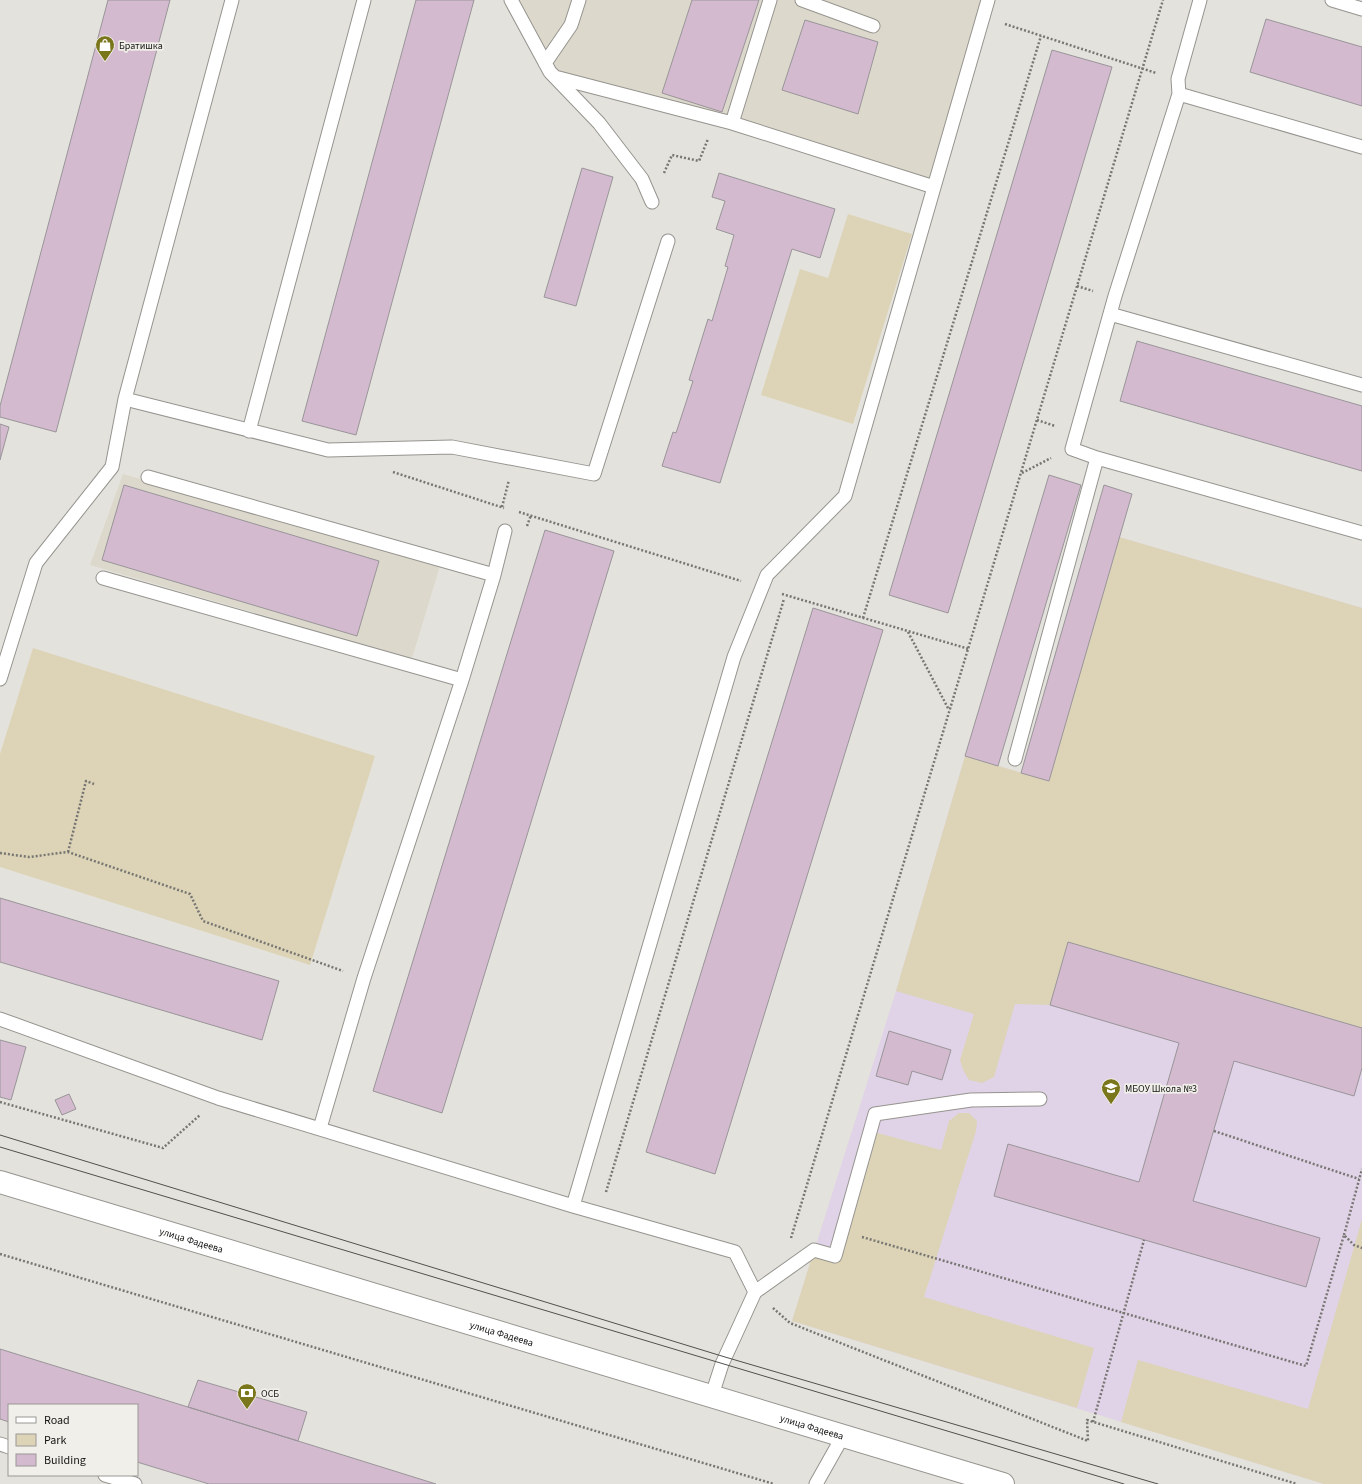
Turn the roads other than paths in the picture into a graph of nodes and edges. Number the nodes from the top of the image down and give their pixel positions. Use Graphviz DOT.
graph roads {
  1 [pos="232,0"];
  2 [pos="364,0"];
  3 [pos="511,0"];
  4 [pos="579,0"];
  5 [pos="770,0"];
  6 [pos="802,0"];
  7 [pos="988,0"];
  8 [pos="1200,0"];
  9 [pos="1332,0"];
  10 [pos="1362,9"];
  11 [pos="873,26"];
  12 [pos="545,63"];
  13 [pos="555,78"];
  14 [pos="1179,94"];
  15 [pos="732,123"];
  16 [pos="1362,147"];
  17 [pos="934,187"];
  18 [pos="652,202"];
  19 [pos="668,241"];
  20 [pos="1110,314"];
  21 [pos="1362,385"];
  22 [pos="125,399"];
  23 [pos="249,431"];
  24 [pos="1097,458"];
  25 [pos="148,477"];
  26 [pos="505,531"];
  27 [pos="1362,533"];
  28 [pos="494,575"];
  29 [pos="103,578"];
  30 [pos="0,679"];
  31 [pos="462,680"];
  32 [pos="1015,759"];
  33 [pos="0,1019"];
  34 [pos="1040,1099"];
  35 [pos="320,1128"];
  36 [pos="0,1182"];
  37 [pos="572,1206"];
  38 [pos="755,1292"];
  39 [pos="712,1395"];
  40 [pos="843,1436"];
  41 [pos="108,1476"];
  42 [pos="135,1484"];
  43 [pos="816,1484"];
  44 [pos="1003,1484"];
  1 -- 22 [label="lane"];
  2 -- 23 [label="lane"];
  3 -- 12 [label="lane"];
  4 -- 12 [label="lane"];
  5 -- 15 [label="lane"];
  6 -- 11 [label="lane"];
  7 -- 17 [label="lane"];
  8 -- 14 [label="lane"];
  9 -- 10 [label="lane"];
  12 -- 13 [label="lane"];
  13 -- 15 [label="lane"];
  13 -- 18 [label="lane"];
  14 -- 16 [label="lane"];
  14 -- 20 [label="lane"];
  15 -- 17 [label="lane"];
  17 -- 37 [label="lane"];
  19 -- 23 [label="lane"];
  20 -- 21 [label="lane"];
  20 -- 24 [label="lane"];
  22 -- 23 [label="lane"];
  22 -- 30 [label="lane"];
  24 -- 27 [label="lane"];
  24 -- 32 [label="lane"];
  25 -- 28 [label="lane"];
  26 -- 28 [label="lane"];
  28 -- 31 [label="lane"];
  29 -- 31 [label="lane"];
  31 -- 35 [label="lane"];
  33 -- 35 [label="lane"];
  34 -- 38 [label="lane"];
  35 -- 37 [label="lane"];
  36 -- 39 [label="street, улица Фадеева"];
  37 -- 38 [label="lane"];
  38 -- 39 [label="lane"];
  39 -- 40 [label="street, улица Фадеева"];
  40 -- 43 [label="lane"];
  40 -- 44 [label="street, улица Фадеева"];
  41 -- 42 [label="lane"];
}
